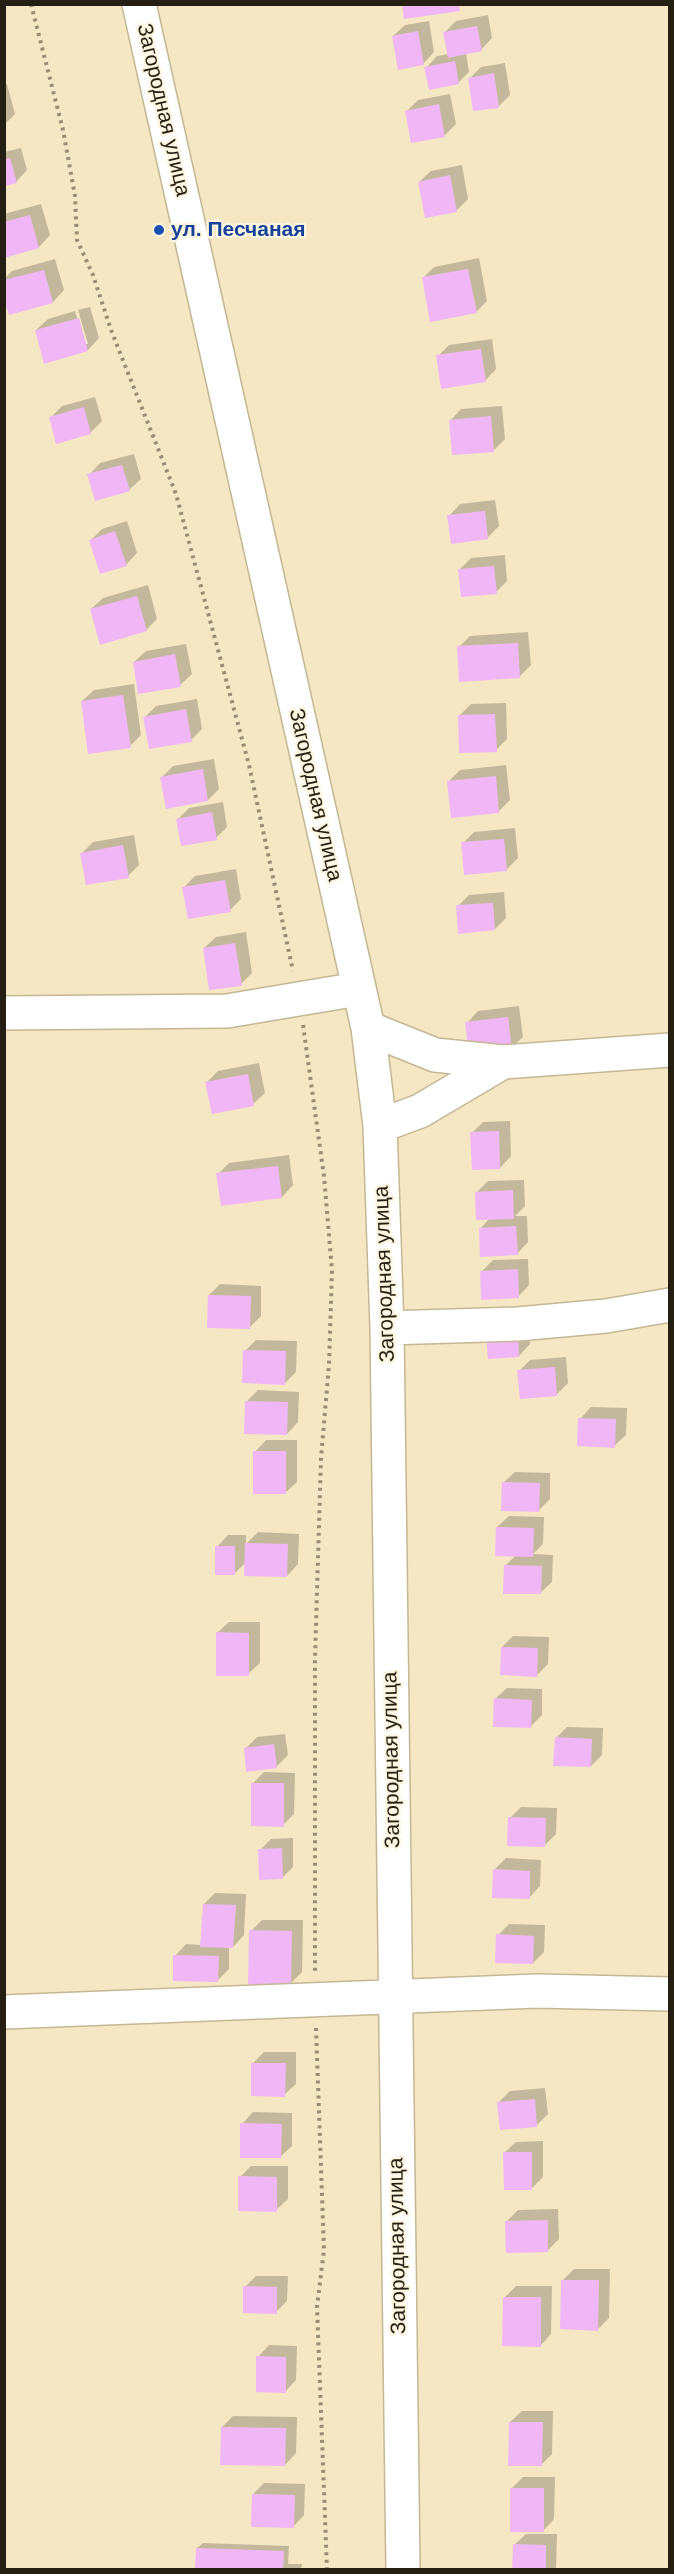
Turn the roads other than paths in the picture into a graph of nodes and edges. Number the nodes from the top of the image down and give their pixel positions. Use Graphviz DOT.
graph roads {
  1 [pos="139,4"];
  2 [pos="358,989"];
  3 [pos="4,1013"];
  4 [pos="368,1028"];
  5 [pos="669,1050"];
  6 [pos="503,1062"];
  7 [pos="380,1126"];
  8 [pos="669,1305"];
  9 [pos="387,1328"];
  10 [pos="669,1994"];
  11 [pos="395,1996"];
  12 [pos="4,2012"];
  13 [pos="403,2570"];
  1 -- 2 [label="street, Загородная улица"];
  2 -- 3 [label="street"];
  2 -- 4 [label="street, Загородная улица"];
  4 -- 6 [label="street"];
  4 -- 7 [label="street, Загородная улица"];
  5 -- 6 [label="street"];
  6 -- 7 [label="street"];
  7 -- 9 [label="street, Загородная улица"];
  8 -- 9 [label="street"];
  9 -- 11 [label="street, Загородная улица"];
  10 -- 11 [label="street"];
  11 -- 12 [label="street"];
  11 -- 13 [label="street, Загородная улица"];
}
